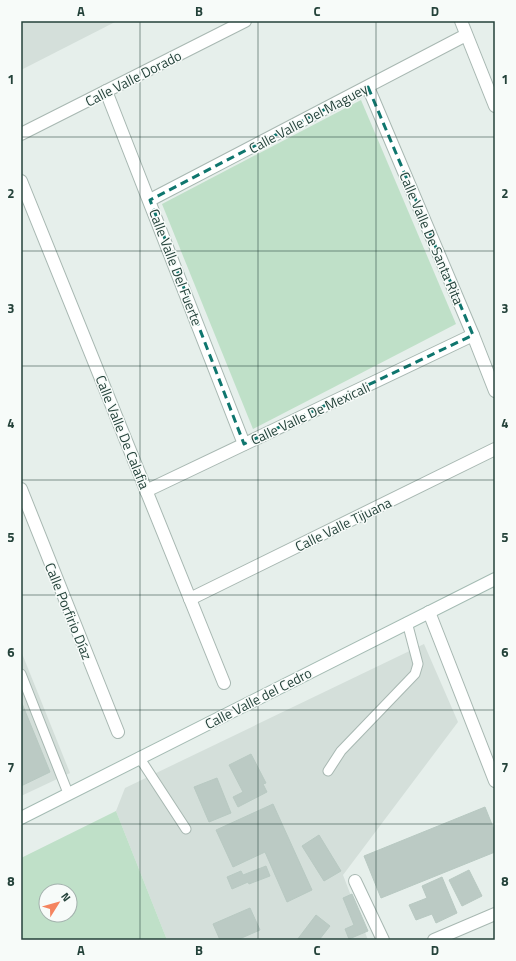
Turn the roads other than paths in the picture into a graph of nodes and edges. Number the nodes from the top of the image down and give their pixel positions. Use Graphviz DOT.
graph roads {
  1 [pos="245,21"];
  2 [pos="461,21"];
  3 [pos="466,35"];
  4 [pos="368,86"];
  5 [pos="106,91"];
  6 [pos="495,106"];
  7 [pos="21,134"];
  8 [pos="21,181"];
  9 [pos="150,200"];
  10 [pos="473,335"];
  11 [pos="495,391"];
  12 [pos="244,444"];
  13 [pos="495,449"];
  14 [pos="21,489"];
  15 [pos="146,490"];
  16 [pos="495,579"];
  17 [pos="190,599"];
  18 [pos="429,612"];
  19 [pos="407,622"];
  20 [pos="21,674"];
  21 [pos="224,683"];
  22 [pos="118,732"];
  23 [pos="140,757"];
  24 [pos="328,771"];
  25 [pos="494,778"];
  26 [pos="68,794"];
  27 [pos="21,818"];
  28 [pos="186,829"];
  29 [pos="355,881"];
  30 [pos="495,914"];
  31 [pos="383,940"];
  32 [pos="434,940"];
  1 -- 5 [label="street, Calle Valle Dorado"];
  2 -- 3 [label="street"];
  3 -- 4 [label="street, Calle Valle Del Maguey"];
  3 -- 6 [label="street"];
  4 -- 9 [label="street, Calle Valle Del Maguey"];
  4 -- 10 [label="street, Calle Valle De Santa Rita"];
  5 -- 7 [label="street, Calle Valle Dorado"];
  5 -- 9 [label="street, Calle Valle Del Fuerte"];
  8 -- 15 [label="street, Calle Valle De Calafia"];
  9 -- 12 [label="street, Calle Valle Del Fuerte"];
  10 -- 11 [label="street, Calle Valle De Santa Rita"];
  10 -- 12 [label="street, Calle Valle De Mexicali"];
  12 -- 15 [label="street, Calle Valle De Mexicali"];
  13 -- 17 [label="street, Calle Valle Tijuana"];
  14 -- 22 [label="street, Calle Porfirio Díaz"];
  15 -- 17 [label="street, Calle Valle De Calafia"];
  16 -- 18 [label="street, Calle Valle del Cedro"];
  17 -- 21 [label="street, Calle Valle De Calafia"];
  18 -- 19 [label="street, Calle Valle del Cedro"];
  18 -- 25 [label="street"];
  19 -- 23 [label="street, Calle Valle del Cedro"];
  19 -- 24 [label="lane"];
  20 -- 26 [label="lane"];
  23 -- 26 [label="street, Calle Valle del Cedro"];
  23 -- 28 [label="lane"];
  26 -- 27 [label="street, Calle Valle del Cedro"];
  29 -- 31 [label="street"];
  30 -- 32 [label="street"];
}
